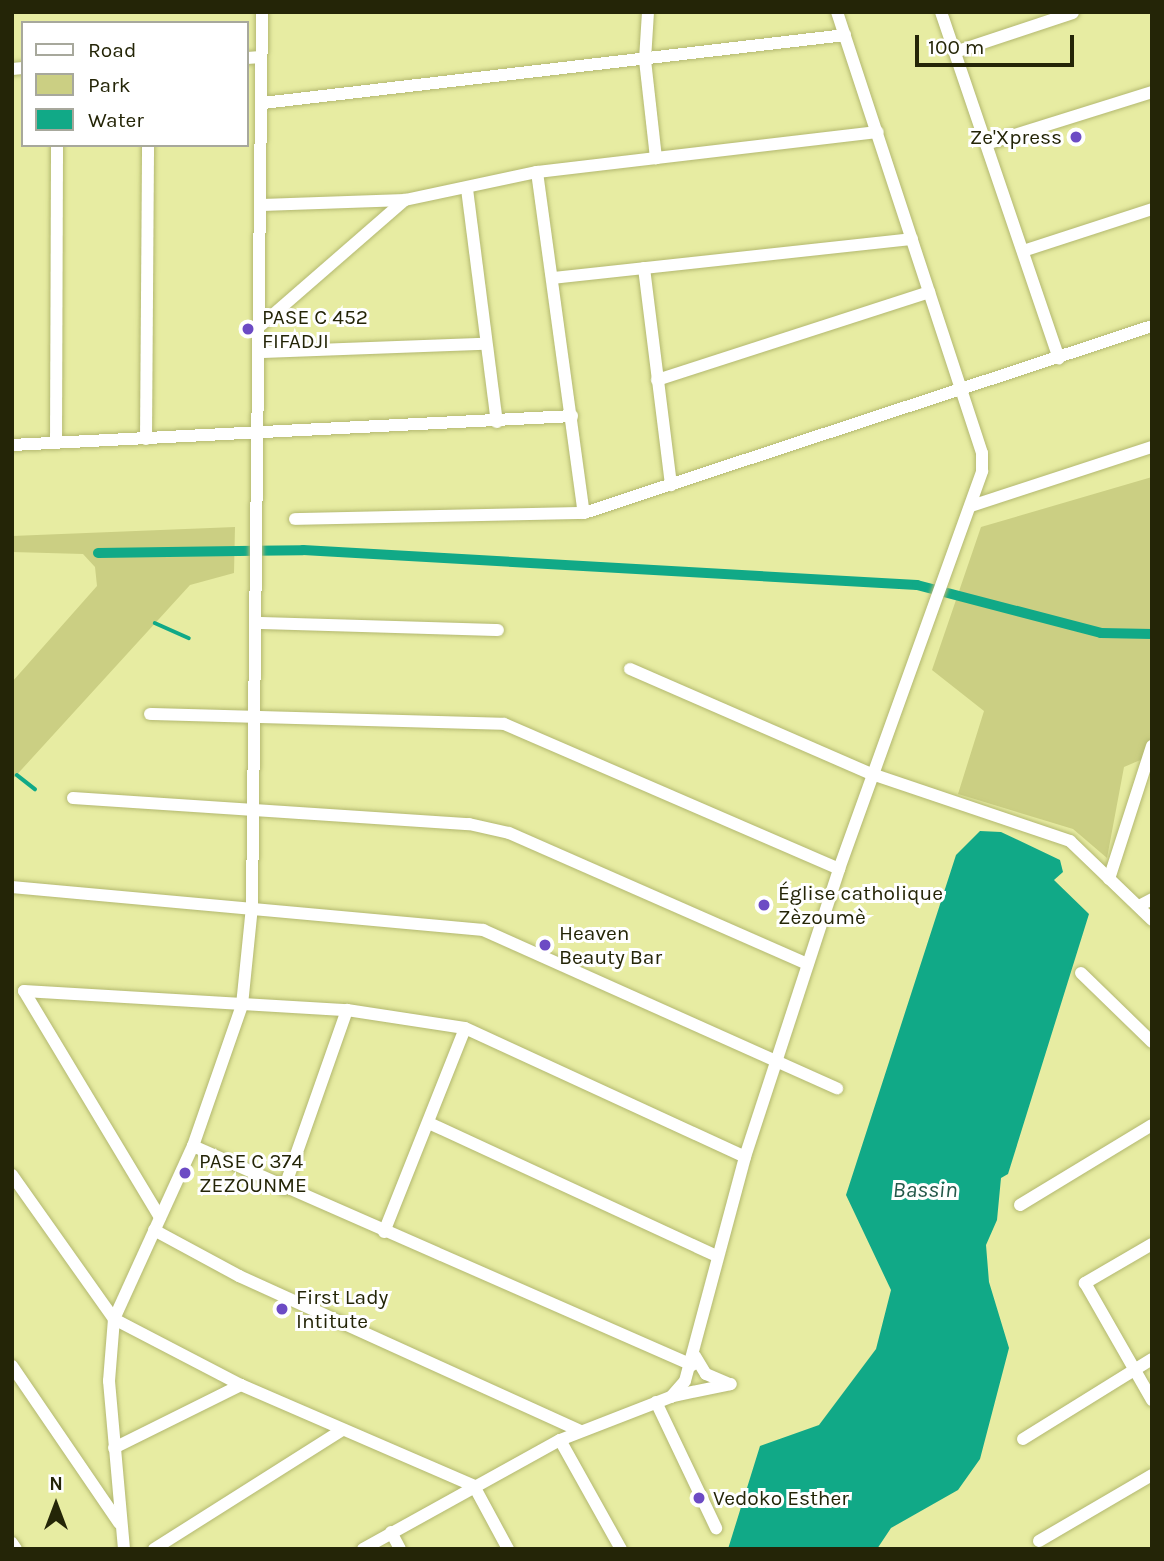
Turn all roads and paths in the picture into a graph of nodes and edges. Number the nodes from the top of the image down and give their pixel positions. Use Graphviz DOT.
graph roads {
  1 [pos="262,12"];
  2 [pos="648,12"];
  3 [pos="837,12"];
  4 [pos="941,12"];
  5 [pos="1073,13"];
  6 [pos="845,35"];
  7 [pos="955,52"];
  8 [pos="261,57"];
  9 [pos="248,58"];
  10 [pos="645,60"];
  11 [pos="1152,92"];
  12 [pos="263,103"];
  13 [pos="878,132"];
  14 [pos="986,144"];
  15 [pos="57,147"];
  16 [pos="148,147"];
  17 [pos="656,158"];
  18 [pos="537,172"];
  19 [pos="467,189"];
  20 [pos="405,200"];
  21 [pos="262,205"];
  22 [pos="1152,209"];
  23 [pos="912,239"];
  24 [pos="1023,251"];
  25 [pos="644,268"];
  26 [pos="554,278"];
  27 [pos="929,292"];
  28 [pos="261,325"];
  29 [pos="1152,326"];
  30 [pos="485,344"];
  31 [pos="262,352"];
  32 [pos="1059,358"];
  33 [pos="657,380"];
  34 [pos="962,390"];
  35 [pos="572,416"];
  36 [pos="497,422"];
  37 [pos="261,428"];
  38 [pos="146,439"];
  39 [pos="56,442"];
  40 [pos="12,444"];
  41 [pos="1152,447"];
  42 [pos="671,485"];
  43 [pos="971,506"];
  44 [pos="584,513"];
  45 [pos="295,519"];
  46 [pos="259,623"];
  47 [pos="498,630"];
  48 [pos="630,669"];
  49 [pos="150,714"];
  50 [pos="258,714"];
  51 [pos="1152,746"];
  52 [pos="872,774"];
  53 [pos="1152,781"];
  54 [pos="1138,789"];
  55 [pos="73,798"];
  56 [pos="257,806"];
  57 [pos="839,869"];
  58 [pos="1109,879"];
  59 [pos="12,887"];
  60 [pos="1152,899"];
  61 [pos="252,906"];
  62 [pos="1139,906"];
  63 [pos="1152,920"];
  64 [pos="808,964"];
  65 [pos="1082,973"];
  66 [pos="242,1005"];
  67 [pos="347,1010"];
  68 [pos="465,1028"];
  69 [pos="1152,1042"];
  70 [pos="776,1063"];
  71 [pos="837,1088"];
  72 [pos="431,1124"];
  73 [pos="1152,1125"];
  74 [pos="193,1146"];
  75 [pos="745,1157"];
  76 [pos="12,1175"];
  77 [pos="284,1189"];
  78 [pos="1020,1205"];
  79 [pos="160,1217"];
  80 [pos="154,1230"];
  81 [pos="384,1232"];
  82 [pos="1152,1244"];
  83 [pos="717,1256"];
  84 [pos="114,1319"];
  85 [pos="1152,1359"];
  86 [pos="693,1361"];
  87 [pos="12,1366"];
  88 [pos="1134,1369"];
  89 [pos="241,1385"];
  90 [pos="671,1396"];
  91 [pos="1152,1400"];
  92 [pos="656,1402"];
  93 [pos="341,1431"];
  94 [pos="581,1431"];
  95 [pos="1023,1438"];
  96 [pos="560,1440"];
  97 [pos="114,1448"];
  98 [pos="1152,1475"];
  99 [pos="474,1486"];
  100 [pos="121,1526"];
  101 [pos="716,1528"];
  102 [pos="391,1532"];
  103 [pos="1039,1541"];
  104 [pos="12,1543"];
  105 [pos="16,1549"];
  106 [pos="124,1549"];
  107 [pos="154,1549"];
  108 [pos="363,1549"];
  109 [pos="400,1549"];
  110 [pos="508,1549"];
  111 [pos="621,1549"];
  1 -- 8 [label="street"];
  2 -- 10 [label="street"];
  3 -- 6 [label="street"];
  4 -- 7 [label="street"];
  5 -- 7 [label="street"];
  6 -- 10 [label="street"];
  6 -- 13 [label="street"];
  7 -- 14 [label="street"];
  8 -- 9 [label="street"];
  8 -- 12 [label="street"];
  10 -- 12 [label="street"];
  10 -- 17 [label="street"];
  11 -- 14 [label="street"];
  12 -- 21 [label="street"];
  13 -- 17 [label="street"];
  13 -- 23 [label="street"];
  14 -- 24 [label="street"];
  15 -- 39 [label="street"];
  16 -- 38 [label="street"];
  17 -- 18 [label="street"];
  18 -- 19 [label="street"];
  18 -- 26 [label="street"];
  19 -- 20 [label="street"];
  19 -- 30 [label="street"];
  20 -- 21 [label="street"];
  20 -- 28 [label="street"];
  21 -- 28 [label="street"];
  22 -- 24 [label="street"];
  23 -- 25 [label="street"];
  23 -- 27 [label="street"];
  24 -- 32 [label="street"];
  25 -- 26 [label="street"];
  25 -- 33 [label="street"];
  26 -- 35 [label="street"];
  27 -- 33 [label="street"];
  27 -- 34 [label="street"];
  28 -- 31 [label="street"];
  29 -- 32 [label="street"];
  30 -- 31 [label="street"];
  30 -- 36 [label="street"];
  31 -- 37 [label="street"];
  32 -- 34 [label="street"];
  33 -- 42 [label="street"];
  34 -- 42 [label="street"];
  34 -- 43 [label="street"];
  35 -- 36 [label="street"];
  35 -- 44 [label="street"];
  36 -- 37 [label="street"];
  37 -- 38 [label="street"];
  37 -- 46 [label="street"];
  38 -- 39 [label="street"];
  39 -- 40 [label="street"];
  41 -- 43 [label="street"];
  42 -- 44 [label="street"];
  43 -- 52 [label="street"];
  44 -- 45 [label="street"];
  46 -- 47 [label="street"];
  46 -- 50 [label="street"];
  48 -- 52 [label="street"];
  49 -- 50 [label="street"];
  50 -- 56 [label="street"];
  50 -- 57 [label="street"];
  51 -- 54 [label="street"];
  52 -- 57 [label="street"];
  52 -- 58 [label="street"];
  53 -- 54 [label="street"];
  54 -- 58 [label="street"];
  55 -- 56 [label="street"];
  56 -- 61 [label="street"];
  56 -- 64 [label="street"];
  57 -- 64 [label="street"];
  58 -- 62 [label="street"];
  59 -- 61 [label="street"];
  60 -- 62 [label="street"];
  61 -- 66 [label="street"];
  61 -- 70 [label="street"];
  62 -- 63 [label="street"];
  64 -- 70 [label="street"];
  65 -- 69 [label="street"];
  66 -- 67 [label="street"];
  66 -- 74 [label="street"];
  66 -- 79 [label="street"];
  67 -- 68 [label="street"];
  67 -- 77 [label="street"];
  68 -- 72 [label="street"];
  68 -- 75 [label="street"];
  70 -- 71 [label="street"];
  70 -- 75 [label="street"];
  72 -- 81 [label="street"];
  72 -- 83 [label="street"];
  73 -- 78 [label="street"];
  74 -- 77 [label="street"];
  74 -- 79 [label="street"];
  75 -- 83 [label="street"];
  76 -- 84 [label="street"];
  77 -- 81 [label="street"];
  79 -- 80 [label="street"];
  80 -- 84 [label="street"];
  80 -- 94 [label="street"];
  81 -- 86 [label="street"];
  82 -- 88 [label="street"];
  83 -- 86 [label="street"];
  84 -- 89 [label="street"];
  84 -- 97 [label="street"];
  85 -- 88 [label="street"];
  86 -- 90 [label="street"];
  86 -- 90 [label="street"];
  87 -- 100 [label="street"];
  88 -- 91 [label="street"];
  88 -- 95 [label="street"];
  89 -- 93 [label="street"];
  89 -- 97 [label="street"];
  90 -- 92 [label="street"];
  92 -- 94 [label="street"];
  92 -- 101 [label="street"];
  93 -- 99 [label="street"];
  93 -- 107 [label="street"];
  94 -- 96 [label="street"];
  96 -- 99 [label="street"];
  96 -- 111 [label="street"];
  97 -- 100 [label="street"];
  98 -- 103 [label="street"];
  99 -- 102 [label="street"];
  99 -- 110 [label="street"];
  100 -- 106 [label="street"];
  102 -- 108 [label="street"];
  102 -- 109 [label="street"];
  104 -- 105 [label="street"];
}
